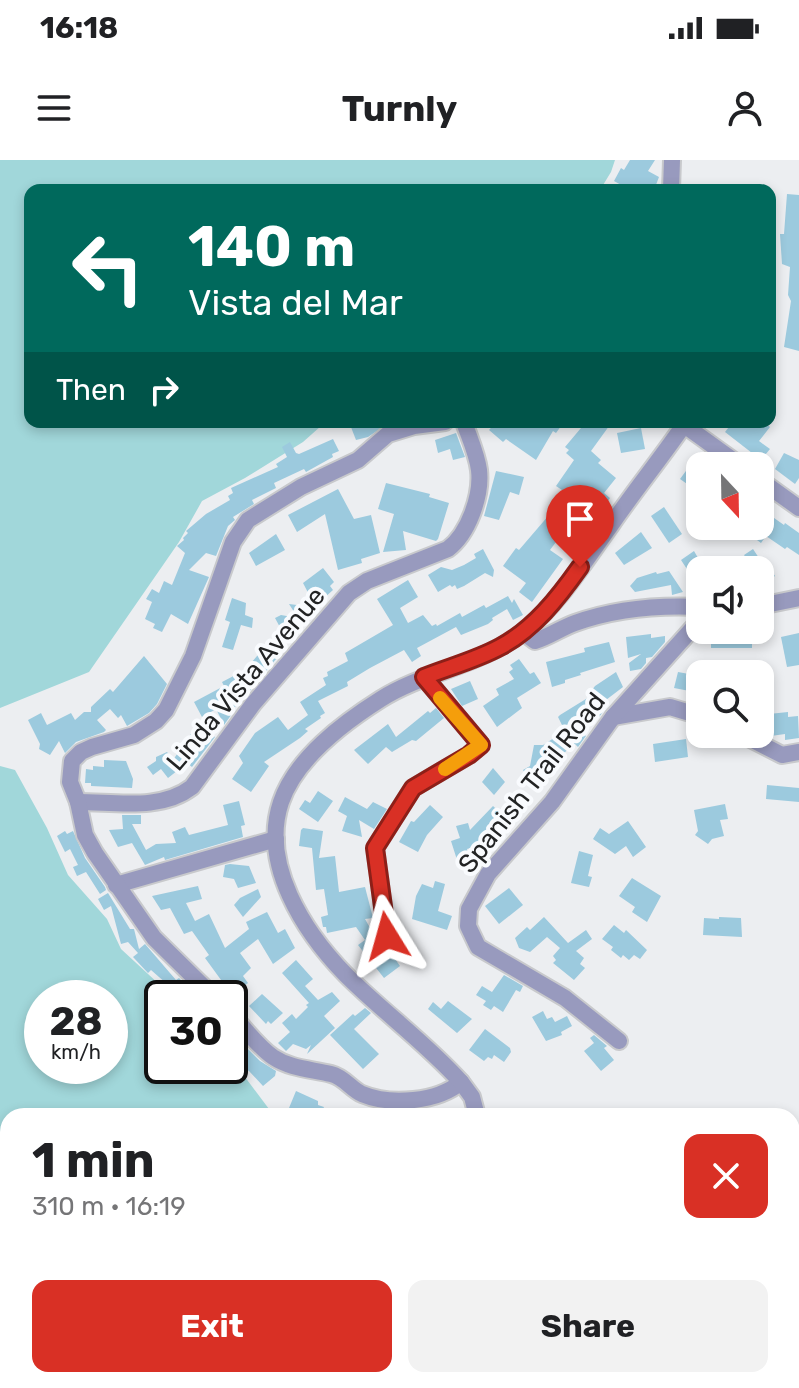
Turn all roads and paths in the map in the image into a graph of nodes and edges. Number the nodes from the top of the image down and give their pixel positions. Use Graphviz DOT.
graph roads {
  1 [pos="672,160"];
  2 [pos="669,184"];
  3 [pos="408,428"];
  4 [pos="466,428"];
  5 [pos="679,428"];
  6 [pos="690,428"];
  7 [pos="722,452"];
  8 [pos="774,490"];
  9 [pos="799,508"];
  10 [pos="799,598"];
  11 [pos="774,603"];
  12 [pos="686,607"];
  13 [pos="523,632"];
  14 [pos="686,636"];
  15 [pos="424,677"];
  16 [pos="686,712"];
  17 [pos="613,717"];
  18 [pos="768,748"];
  19 [pos="799,752"];
  20 [pos="78,802"];
  21 [pos="276,839"];
  22 [pos="116,885"];
  23 [pos="387,936"];
  24 [pos="197,980"];
  25 [pos="248,1032"];
  26 [pos="619,1041"];
  27 [pos="461,1082"];
  28 [pos="391,1100"];
  29 [pos="386,1108"];
  30 [pos="475,1108"];
  1 -- 2 [label="street"];
  3 -- 20 [label="street"];
  4 -- 20 [label="street, Linda Vista Avenue"];
  5 -- 13 [label="street"];
  6 -- 7 [label="street"];
  8 -- 9 [label="street"];
  10 -- 11 [label="street"];
  12 -- 13 [label="street"];
  13 -- 15 [label="street"];
  14 -- 17 [label="street, Spanish Trail Road"];
  15 -- 21 [label="street"];
  15 -- 23 [label="street"];
  16 -- 17 [label="street"];
  17 -- 26 [label="street, Spanish Trail Road"];
  18 -- 19 [label="street"];
  20 -- 22 [label="street"];
  21 -- 22 [label="street"];
  21 -- 27 [label="street"];
  22 -- 24 [label="street"];
  25 -- 28 [label="street"];
  27 -- 28 [label="street"];
  27 -- 30 [label="street"];
  28 -- 29 [label="street"];
}
